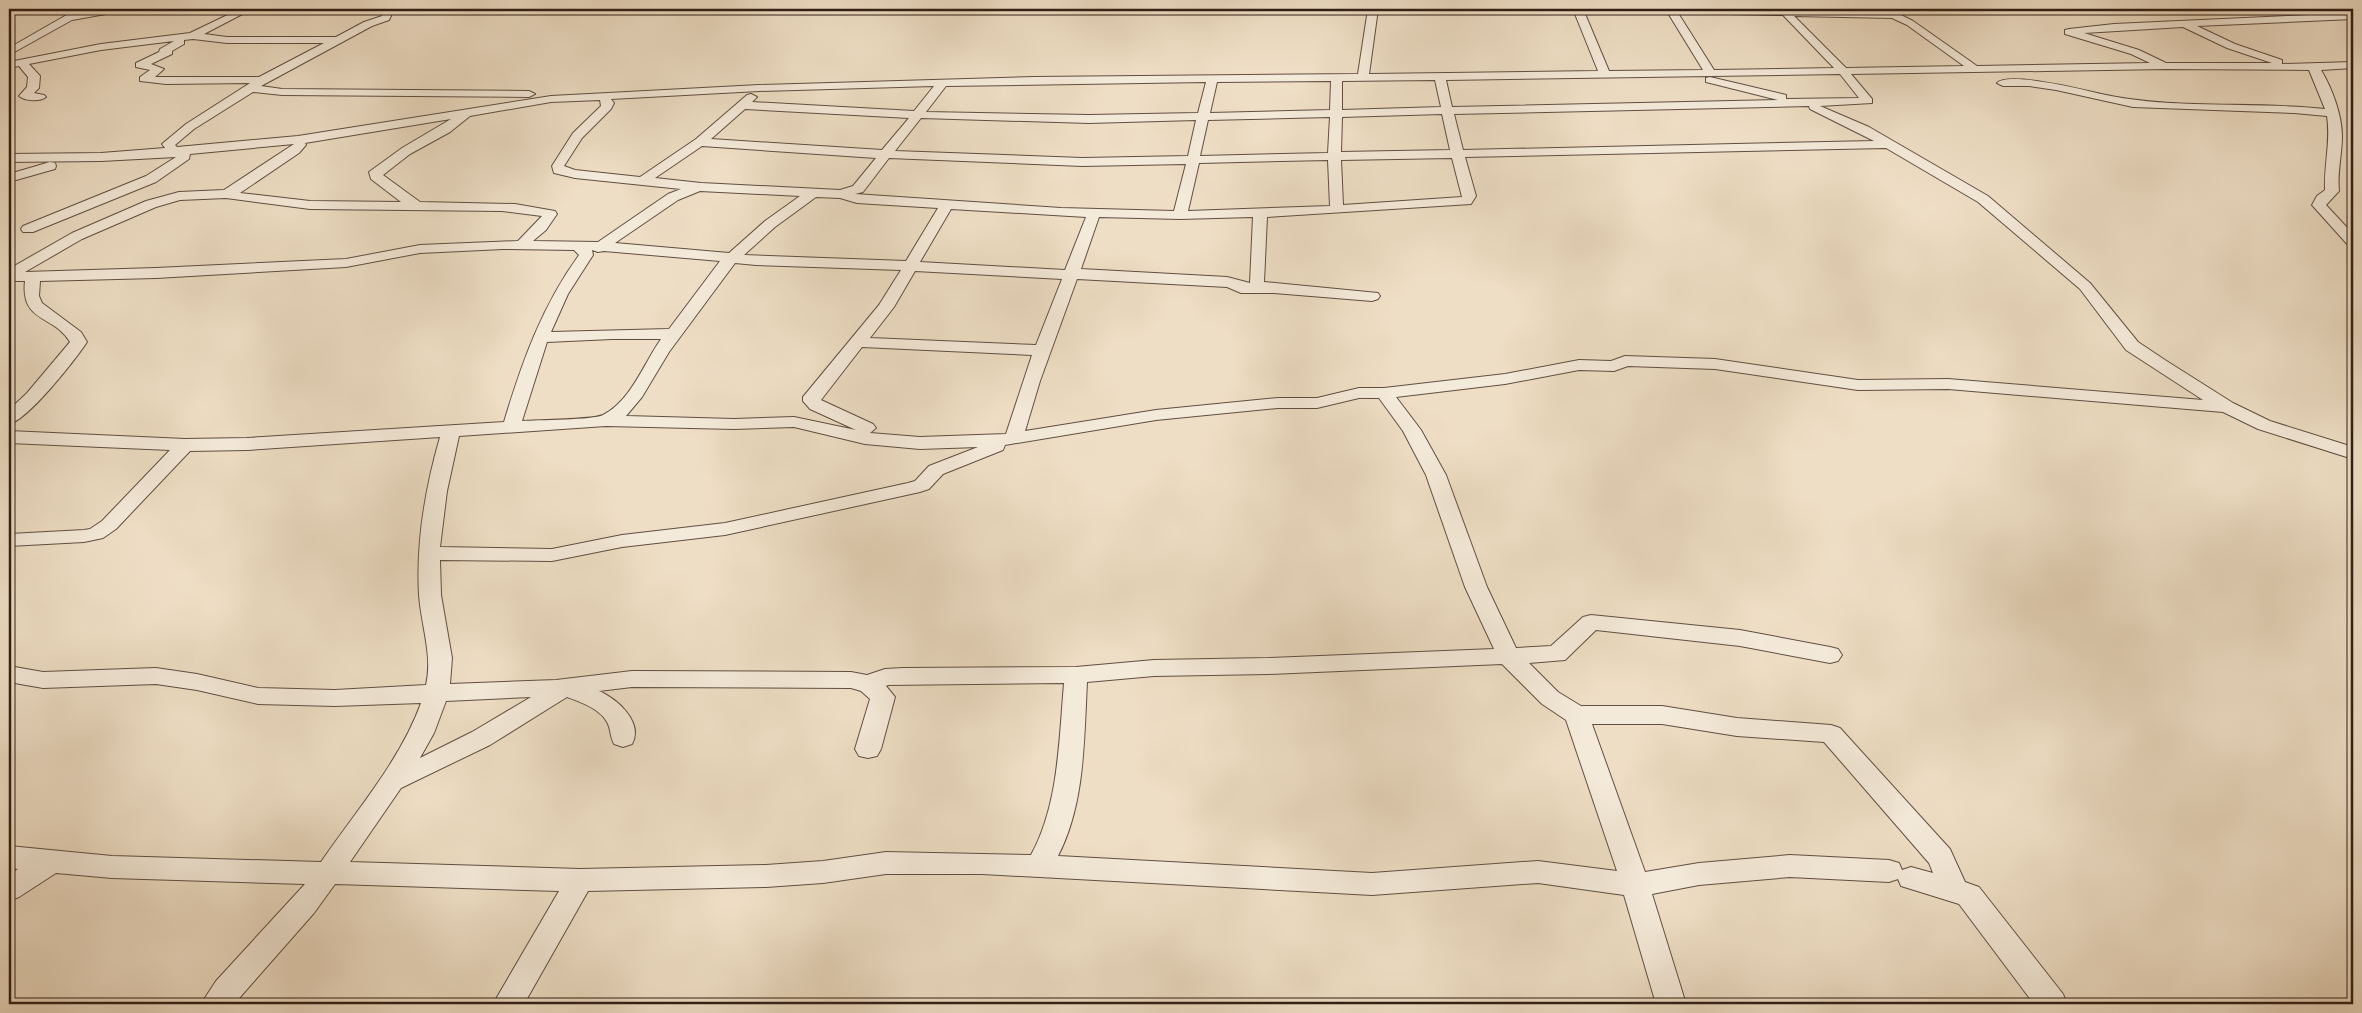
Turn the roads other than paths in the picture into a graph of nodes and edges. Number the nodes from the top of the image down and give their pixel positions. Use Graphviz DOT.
graph roads {
  1 [pos="83,9"];
  2 [pos="117,9"];
  3 [pos="247,9"];
  4 [pos="389,9"];
  5 [pos="1373,9"];
  6 [pos="1578,9"];
  7 [pos="1636,9"];
  8 [pos="1672,9"];
  9 [pos="1881,9"];
  10 [pos="2338,9"];
  11 [pos="1783,10"];
  12 [pos="1895,15"];
  13 [pos="2353,15"];
  14 [pos="66,18"];
  15 [pos="2185,24"];
  16 [pos="194,38"];
  17 [pos="336,40"];
  18 [pos="9,52"];
  19 [pos="21,62"];
  20 [pos="9,65"];
  21 [pos="2353,65"];
  22 [pos="2164,66"];
  23 [pos="2294,67"];
  24 [pos="2312,67"];
  25 [pos="1987,68"];
  26 [pos="1975,69"];
  27 [pos="1842,70"];
  28 [pos="1710,72"];
  29 [pos="1605,73"];
  30 [pos="1680,73"];
  31 [pos="1363,77"];
  32 [pos="1440,77"];
  33 [pos="1212,78"];
  34 [pos="1337,78"];
  35 [pos="261,80"];
  36 [pos="942,84"];
  37 [pos="252,88"];
  38 [pos="760,88"];
  39 [pos="602,96"];
  40 [pos="40,97"];
  41 [pos="578,97"];
  42 [pos="1805,104"];
  43 [pos="742,105"];
  44 [pos="1449,111"];
  45 [pos="467,112"];
  46 [pos="2332,113"];
  47 [pos="1336,114"];
  48 [pos="916,115"];
  49 [pos="1203,117"];
  50 [pos="298,140"];
  51 [pos="700,142"];
  52 [pos="1888,144"];
  53 [pos="171,148"];
  54 [pos="1456,153"];
  55 [pos="132,154"];
  56 [pos="885,154"];
  57 [pos="1334,156"];
  58 [pos="9,158"];
  59 [pos="1193,160"];
  60 [pos="9,178"];
  61 [pos="642,181"];
  62 [pos="701,187"];
  63 [pos="226,194"];
  64 [pos="811,194"];
  65 [pos="842,194"];
  66 [pos="947,205"];
  67 [pos="416,206"];
  68 [pos="1337,209"];
  69 [pos="1094,212"];
  70 [pos="1260,214"];
  71 [pos="1180,215"];
  72 [pos="28,229"];
  73 [pos="2353,242"];
  74 [pos="525,246"];
  75 [pos="601,246"];
  76 [pos="581,251"];
  77 [pos="732,258"];
  78 [pos="9,259"];
  79 [pos="912,266"];
  80 [pos="33,268"];
  81 [pos="1070,275"];
  82 [pos="9,276"];
  83 [pos="1268,288"];
  84 [pos="1372,296"];
  85 [pos="674,334"];
  86 [pos="541,337"];
  87 [pos="858,342"];
  88 [pos="1042,350"];
  89 [pos="1384,393"];
  90 [pos="2227,407"];
  91 [pos="9,419"];
  92 [pos="606,421"];
  93 [pos="512,425"];
  94 [pos="452,431"];
  95 [pos="9,437"];
  96 [pos="1014,439"];
  97 [pos="185,445"];
  98 [pos="2353,453"];
  99 [pos="9,540"];
  100 [pos="428,554"];
  101 [pos="1830,655"];
  102 [pos="1509,657"];
  103 [pos="9,674"];
  104 [pos="1076,675"];
  105 [pos="869,684"];
  106 [pos="564,686"];
  107 [pos="436,694"];
  108 [pos="1577,715"];
  109 [pos="623,738"];
  110 [pos="868,749"];
  111 [pos="393,781"];
  112 [pos="9,857"];
  113 [pos="52,860"];
  114 [pos="1038,867"];
  115 [pos="331,872"];
  116 [pos="580,880"];
  117 [pos="1636,885"];
  118 [pos="9,889"];
  119 [pos="1955,891"];
  120 [pos="216,1004"];
  121 [pos="508,1004"];
  122 [pos="1670,1004"];
  123 [pos="2052,1004"];
  1 -- 14 [label="street"];
  2 -- 14 [label="street"];
  3 -- 16 [label="street"];
  4 -- 17 [label="street"];
  5 -- 31 [label="street"];
  6 -- 29 [label="street"];
  7 -- 8 [label="street"];
  8 -- 11 [label="street"];
  8 -- 28 [label="street"];
  9 -- 12 [label="street"];
  10 -- 13 [label="street"];
  11 -- 12 [label="street"];
  11 -- 27 [label="street"];
  12 -- 26 [label="street"];
  13 -- 15 [label="street"];
  14 -- 18 [label="street"];
  15 -- 22 [label="street"];
  15 -- 23 [label="street"];
  16 -- 17 [label="street"];
  16 -- 19 [label="street"];
  16 -- 35 [label="street"];
  17 -- 35 [label="street"];
  19 -- 20 [label="street"];
  19 -- 40 [label="street"];
  21 -- 24 [label="street"];
  22 -- 23 [label="street"];
  22 -- 25 [label="street"];
  23 -- 24 [label="street"];
  24 -- 46 [label="street"];
  25 -- 26 [label="street"];
  25 -- 46 [label="street"];
  26 -- 27 [label="street"];
  27 -- 28 [label="street"];
  27 -- 42 [label="street"];
  28 -- 30 [label="street"];
  29 -- 30 [label="street"];
  29 -- 32 [label="street"];
  30 -- 42 [label="street"];
  31 -- 32 [label="street"];
  31 -- 34 [label="street"];
  32 -- 44 [label="street"];
  33 -- 34 [label="street"];
  33 -- 36 [label="street"];
  33 -- 49 [label="street"];
  34 -- 47 [label="street"];
  35 -- 37 [label="street"];
  36 -- 38 [label="street"];
  36 -- 48 [label="street"];
  37 -- 41 [label="street"];
  37 -- 53 [label="street"];
  38 -- 39 [label="street"];
  38 -- 43 [label="street"];
  39 -- 41 [label="street"];
  39 -- 61 [label="street"];
  41 -- 45 [label="street"];
  42 -- 44 [label="street"];
  42 -- 52 [label="street"];
  43 -- 48 [label="street"];
  43 -- 51 [label="street"];
  44 -- 47 [label="street"];
  44 -- 54 [label="street"];
  45 -- 50 [label="street"];
  45 -- 67 [label="street"];
  46 -- 73 [label="street"];
  47 -- 49 [label="street"];
  47 -- 57 [label="street"];
  48 -- 49 [label="street"];
  48 -- 56 [label="street"];
  49 -- 59 [label="street"];
  50 -- 53 [label="street"];
  50 -- 63 [label="street"];
  51 -- 56 [label="street"];
  51 -- 61 [label="street"];
  52 -- 54 [label="street"];
  52 -- 90 [label="street"];
  53 -- 55 [label="street"];
  53 -- 72 [label="street"];
  54 -- 57 [label="street"];
  54 -- 68 [label="street"];
  55 -- 58 [label="street"];
  55 -- 60 [label="street"];
  56 -- 59 [label="street"];
  56 -- 65 [label="street"];
  57 -- 59 [label="street"];
  57 -- 68 [label="street"];
  59 -- 71 [label="street"];
  61 -- 62 [label="street"];
  62 -- 64 [label="street"];
  62 -- 75 [label="street"];
  63 -- 67 [label="street"];
  63 -- 80 [label="street"];
  64 -- 65 [label="street"];
  64 -- 77 [label="street"];
  65 -- 66 [label="street"];
  66 -- 69 [label="street"];
  66 -- 79 [label="street"];
  67 -- 74 [label="street"];
  68 -- 70 [label="street"];
  69 -- 71 [label="street"];
  69 -- 81 [label="street"];
  70 -- 71 [label="street"];
  70 -- 83 [label="street"];
  74 -- 76 [label="street"];
  74 -- 80 [label="street"];
  75 -- 76 [label="street"];
  75 -- 77 [label="street"];
  76 -- 86 [label="street"];
  77 -- 79 [label="street"];
  77 -- 85 [label="street"];
  78 -- 80 [label="street"];
  79 -- 81 [label="street"];
  79 -- 87 [label="street"];
  80 -- 82 [label="street"];
  80 -- 91 [label="street"];
  81 -- 83 [label="street"];
  81 -- 88 [label="street"];
  83 -- 84 [label="street"];
  85 -- 86 [label="street"];
  85 -- 92 [label="street"];
  86 -- 93 [label="street"];
  87 -- 88 [label="street"];
  87 -- 96 [label="street"];
  88 -- 96 [label="street"];
  89 -- 90 [label="street"];
  89 -- 96 [label="street"];
  89 -- 102 [label="street"];
  90 -- 98 [label="street"];
  92 -- 93 [label="street"];
  92 -- 96 [label="street"];
  93 -- 94 [label="street"];
  94 -- 97 [label="street"];
  94 -- 100 [label="street"];
  95 -- 97 [label="street"];
  96 -- 100 [label="street"];
  97 -- 99 [label="street"];
  100 -- 107 [label="street"];
  101 -- 102 [label="street"];
  102 -- 104 [label="street"];
  102 -- 108 [label="street"];
  103 -- 107 [label="street"];
  104 -- 105 [label="street"];
  104 -- 114 [label="street"];
  105 -- 106 [label="street"];
  105 -- 110 [label="street"];
  106 -- 107 [label="street"];
  106 -- 109 [label="street"];
  106 -- 111 [label="street"];
  107 -- 111 [label="street"];
  108 -- 117 [label="street"];
  108 -- 119 [label="street"];
  111 -- 115 [label="street"];
  112 -- 113 [label="street"];
  113 -- 115 [label="street"];
  113 -- 118 [label="street"];
  114 -- 116 [label="street"];
  114 -- 117 [label="street"];
  115 -- 116 [label="street"];
  115 -- 120 [label="street"];
  116 -- 121 [label="street"];
  117 -- 119 [label="street"];
  117 -- 122 [label="street"];
  119 -- 123 [label="street"];
}
